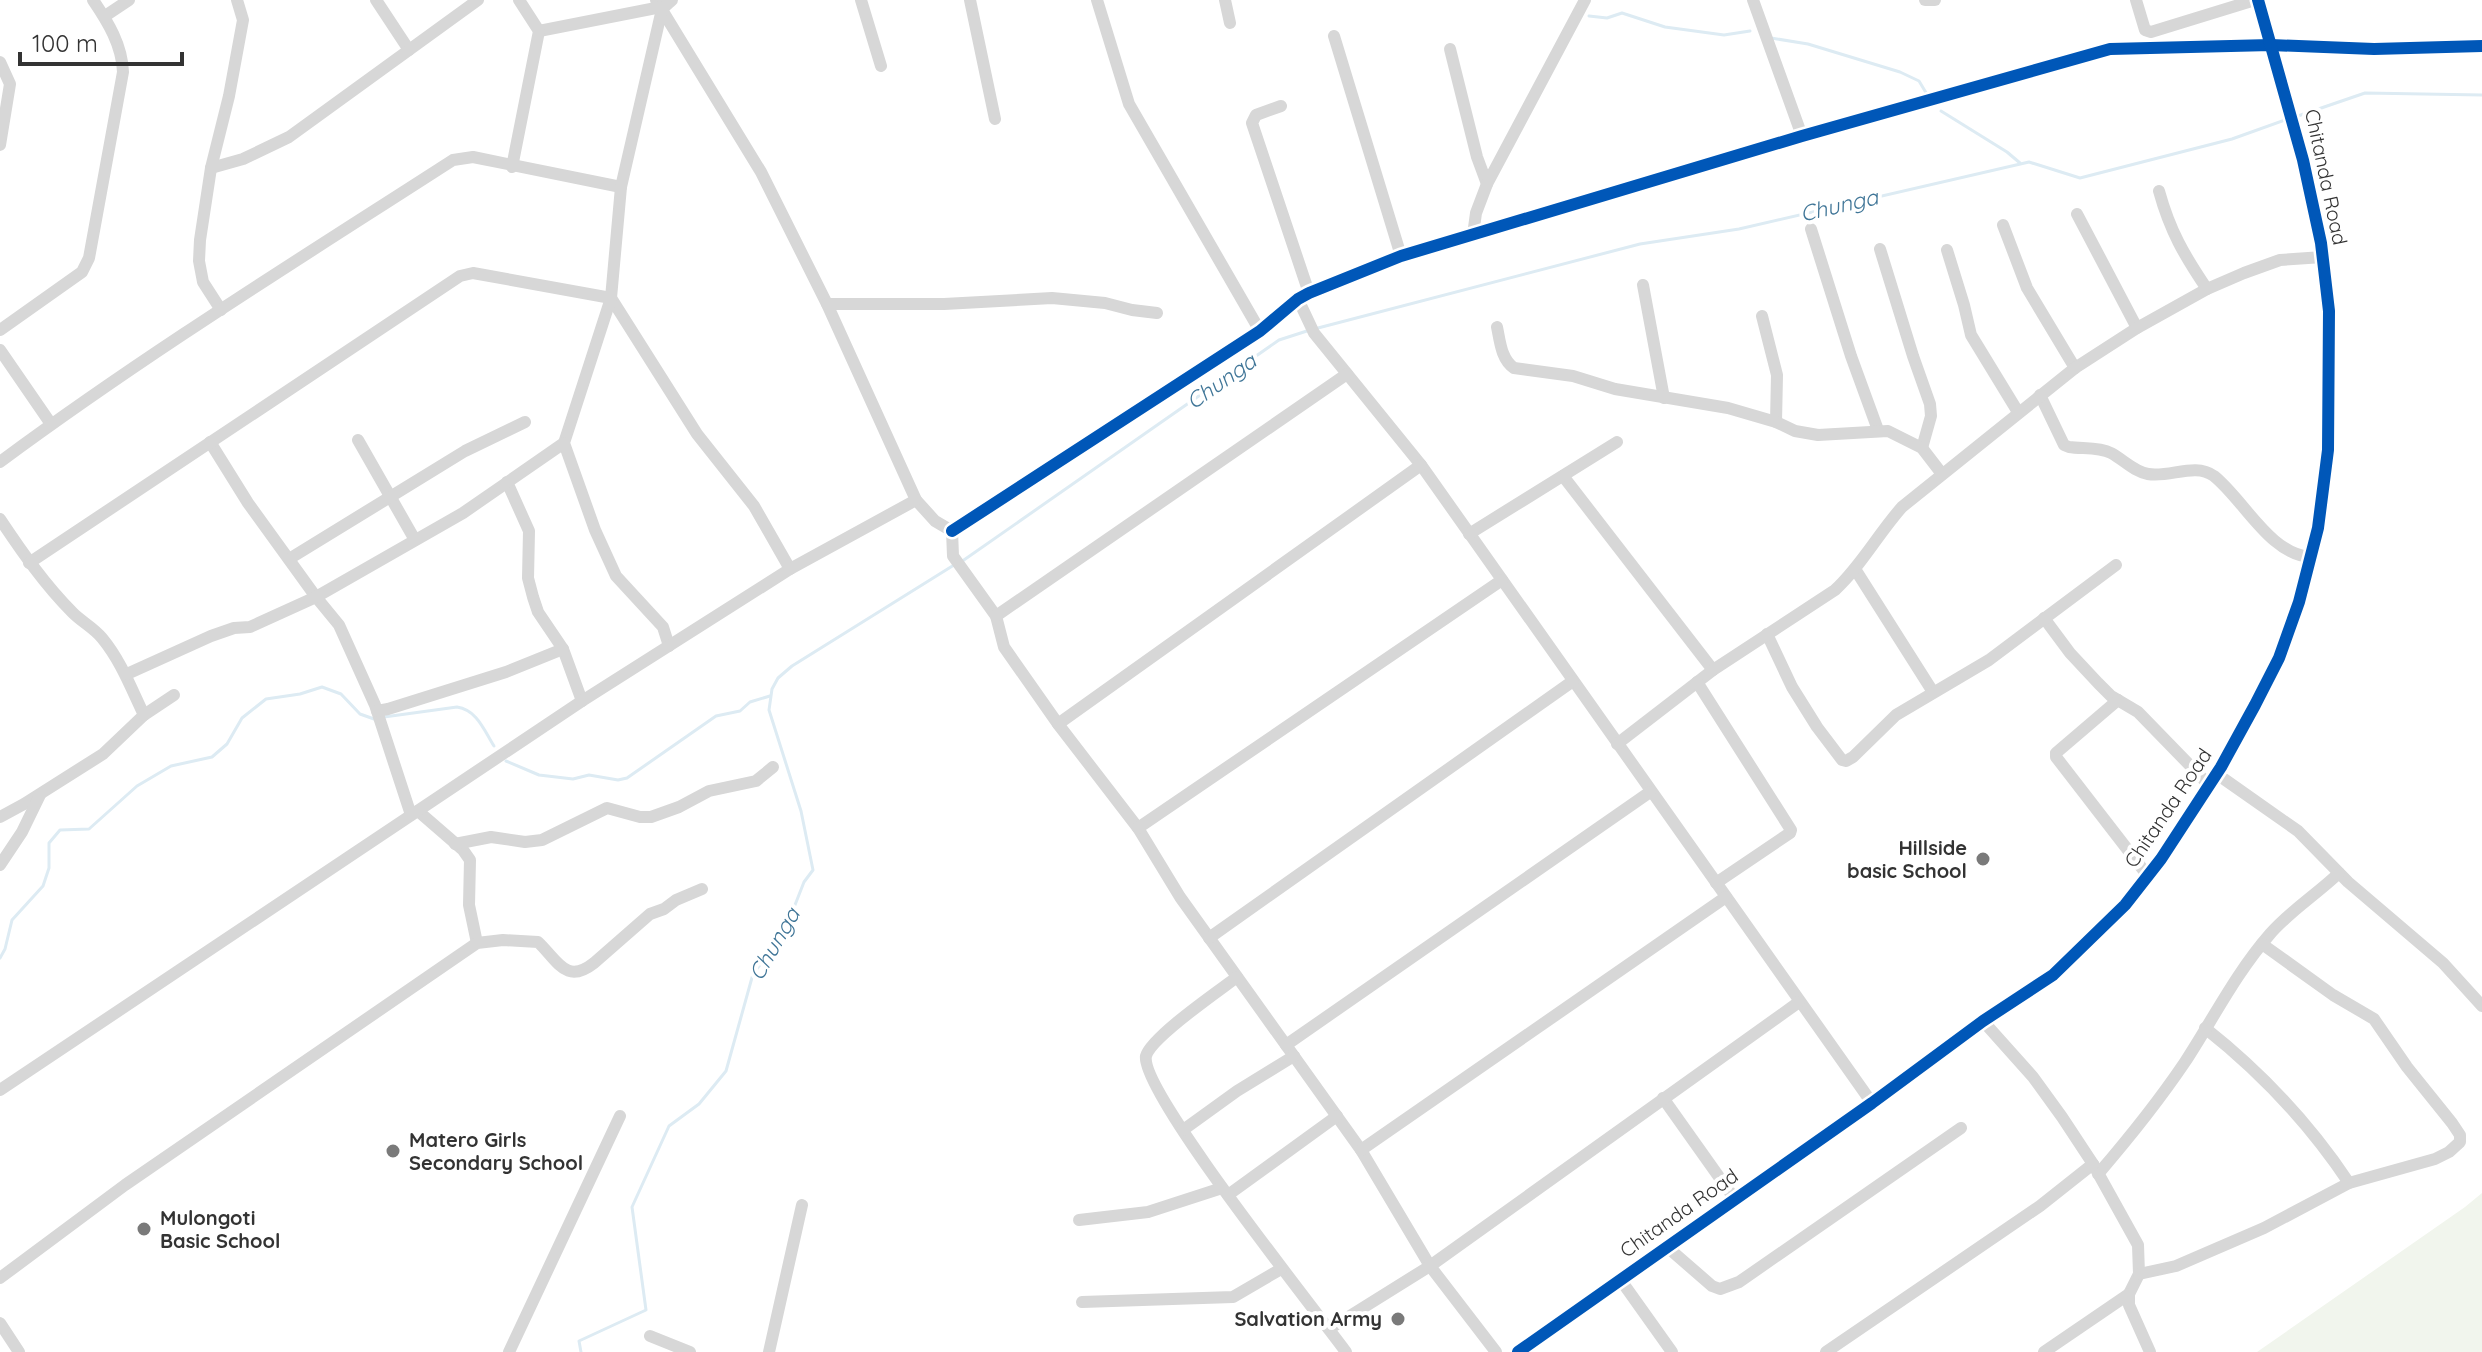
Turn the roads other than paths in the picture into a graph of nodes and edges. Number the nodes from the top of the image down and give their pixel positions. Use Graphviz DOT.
graph roads {
  1 [pos="93,0"];
  2 [pos="129,0"];
  3 [pos="237,0"];
  4 [pos="376,0"];
  5 [pos="478,0"];
  6 [pos="519,0"];
  7 [pos="861,0"];
  8 [pos="970,0"];
  9 [pos="1097,0"];
  10 [pos="1225,0"];
  11 [pos="1585,0"];
  12 [pos="1753,0"];
  13 [pos="1925,0"];
  14 [pos="1935,0"];
  15 [pos="2136,0"];
  16 [pos="2257,0"];
  17 [pos="663,4"];
  18 [pos="105,16"];
  19 [pos="1230,23"];
  20 [pos="539,31"];
  21 [pos="1334,36"];
  22 [pos="2271,45"];
  23 [pos="2482,46"];
  24 [pos="1450,49"];
  25 [pos="409,50"];
  26 [pos="0,62"];
  27 [pos="881,66"];
  28 [pos="1281,106"];
  29 [pos="995,119"];
  30 [pos="1802,136"];
  31 [pos="0,145"];
  32 [pos="512,167"];
  33 [pos="211,168"];
  34 [pos="1487,184"];
  35 [pos="621,187"];
  36 [pos="2159,191"];
  37 [pos="2077,214"];
  38 [pos="2003,225"];
  39 [pos="1811,229"];
  40 [pos="1473,235"];
  41 [pos="1880,249"];
  42 [pos="1947,250"];
  43 [pos="1401,256"];
  44 [pos="2323,257"];
  45 [pos="1643,285"];
  46 [pos="2207,289"];
  47 [pos="1304,296"];
  48 [pos="611,298"];
  49 [pos="827,304"];
  50 [pos="221,310"];
  51 [pos="1157,313"];
  52 [pos="1762,316"];
  53 [pos="1497,327"];
  54 [pos="2137,328"];
  55 [pos="0,330"];
  56 [pos="1260,331"];
  57 [pos="0,350"];
  58 [pos="2075,368"];
  59 [pos="1347,374"];
  60 [pos="2040,395"];
  61 [pos="1664,398"];
  62 [pos="2018,412"];
  63 [pos="525,422"];
  64 [pos="1776,422"];
  65 [pos="51,424"];
  66 [pos="1878,430"];
  67 [pos="358,440"];
  68 [pos="210,442"];
  69 [pos="1617,442"];
  70 [pos="564,443"];
  71 [pos="1922,448"];
  72 [pos="0,462"];
  73 [pos="1421,465"];
  74 [pos="1942,474"];
  75 [pos="1563,476"];
  76 [pos="507,482"];
  77 [pos="391,495"];
  78 [pos="916,500"];
  79 [pos="0,519"];
  80 [pos="952,531"];
  81 [pos="1469,534"];
  82 [pos="415,540"];
  83 [pos="2311,557"];
  84 [pos="289,559"];
  85 [pos="29,563"];
  86 [pos="2116,565"];
  87 [pos="790,569"];
  88 [pos="1855,569"];
  89 [pos="1502,580"];
  90 [pos="316,597"];
  91 [pos="996,616"];
  92 [pos="2044,618"];
  93 [pos="1767,634"];
  94 [pos="669,646"];
  95 [pos="563,649"];
  96 [pos="1713,670"];
  97 [pos="127,674"];
  98 [pos="1573,681"];
  99 [pos="1697,682"];
  100 [pos="1933,692"];
  101 [pos="174,695"];
  102 [pos="2118,700"];
  103 [pos="582,701"];
  104 [pos="377,711"];
  105 [pos="144,715"];
  106 [pos="1058,724"];
  107 [pos="1617,744"];
  108 [pos="773,767"];
  109 [pos="2224,779"];
  110 [pos="2209,785"];
  111 [pos="1650,792"];
  112 [pos="41,793"];
  113 [pos="414,813"];
  114 [pos="0,817"];
  115 [pos="1138,828"];
  116 [pos="455,844"];
  117 [pos="0,865"];
  118 [pos="2339,873"];
  119 [pos="2148,876"];
  120 [pos="1716,883"];
  121 [pos="702,889"];
  122 [pos="1726,897"];
  123 [pos="1209,938"];
  124 [pos="477,943"];
  125 [pos="2262,944"];
  126 [pos="1237,977"];
  127 [pos="1799,1002"];
  128 [pos="2482,1006"];
  129 [pos="1983,1021"];
  130 [pos="2205,1028"];
  131 [pos="1290,1050"];
  132 [pos="0,1090"];
  133 [pos="1663,1098"];
  134 [pos="1872,1103"];
  135 [pos="620,1116"];
  136 [pos="1337,1116"];
  137 [pos="1961,1128"];
  138 [pos="1183,1130"];
  139 [pos="1361,1150"];
  140 [pos="2096,1169"];
  141 [pos="2349,1183"];
  142 [pos="1225,1191"];
  143 [pos="1734,1198"];
  144 [pos="802,1205"];
  145 [pos="1079,1220"];
  146 [pos="1666,1246"];
  147 [pos="1430,1266"];
  148 [pos="1281,1269"];
  149 [pos="2139,1274"];
  150 [pos="0,1278"];
  151 [pos="1620,1279"];
  152 [pos="2129,1294"];
  153 [pos="1082,1302"];
  154 [pos="1329,1329"];
  155 [pos="2,1331"];
  156 [pos="650,1336"];
  157 [pos="1523,1351"];
  158 [pos="19,1352"];
  159 [pos="509,1352"];
  160 [pos="690,1352"];
  161 [pos="769,1352"];
  162 [pos="1346,1352"];
  163 [pos="1496,1352"];
  164 [pos="1672,1352"];
  165 [pos="1826,1352"];
  166 [pos="2044,1352"];
  167 [pos="2150,1352"];
  1 -- 18 [label="street"];
  2 -- 18 [label="street"];
  3 -- 33 [label="street"];
  4 -- 25 [label="street"];
  5 -- 25 [label="street"];
  6 -- 20 [label="street"];
  7 -- 27 [label="street"];
  8 -- 29 [label="street"];
  9 -- 56 [label="street"];
  10 -- 19 [label="street"];
  11 -- 34 [label="street"];
  12 -- 30 [label="street"];
  13 -- 14 [label="street"];
  15 -- 16 [label="street"];
  16 -- 22 [label="street, Chitanda Road"];
  17 -- 20 [label="street"];
  17 -- 35 [label="street"];
  17 -- 49 [label="street"];
  18 -- 55 [label="street"];
  20 -- 32 [label="street"];
  21 -- 43 [label="street"];
  22 -- 23 [label="street"];
  22 -- 30 [label="street"];
  22 -- 44 [label="street, Chitanda Road"];
  24 -- 34 [label="street"];
  25 -- 33 [label="street"];
  26 -- 31 [label="street"];
  28 -- 47 [label="street"];
  30 -- 40 [label="street"];
  32 -- 35 [label="street"];
  32 -- 50 [label="street"];
  33 -- 50 [label="street"];
  34 -- 40 [label="street"];
  35 -- 48 [label="street"];
  36 -- 46 [label="street"];
  37 -- 54 [label="street"];
  38 -- 58 [label="street"];
  39 -- 66 [label="street"];
  40 -- 43 [label="street"];
  41 -- 71 [label="street"];
  42 -- 62 [label="street"];
  43 -- 47 [label="street"];
  44 -- 46 [label="street"];
  44 -- 83 [label="street, Chitanda Road"];
  45 -- 61 [label="street"];
  46 -- 54 [label="street"];
  47 -- 56 [label="street"];
  47 -- 59 [label="street"];
  48 -- 68 [label="street"];
  48 -- 70 [label="street"];
  48 -- 87 [label="street"];
  49 -- 51 [label="street"];
  49 -- 78 [label="street"];
  50 -- 65 [label="street"];
  52 -- 64 [label="street"];
  53 -- 61 [label="street"];
  54 -- 58 [label="street"];
  56 -- 80 [label="street"];
  57 -- 65 [label="street"];
  58 -- 60 [label="street"];
  59 -- 73 [label="street"];
  59 -- 91 [label="street"];
  60 -- 62 [label="street"];
  60 -- 83 [label="street"];
  61 -- 64 [label="street"];
  62 -- 74 [label="street"];
  63 -- 77 [label="street"];
  64 -- 66 [label="street"];
  65 -- 72 [label="street"];
  66 -- 71 [label="street"];
  67 -- 77 [label="street"];
  68 -- 84 [label="street"];
  68 -- 85 [label="street"];
  69 -- 75 [label="street"];
  70 -- 76 [label="street"];
  70 -- 94 [label="street"];
  71 -- 74 [label="street"];
  73 -- 81 [label="street"];
  73 -- 106 [label="street"];
  74 -- 88 [label="street"];
  75 -- 81 [label="street"];
  75 -- 96 [label="street"];
  76 -- 82 [label="street"];
  76 -- 95 [label="street"];
  77 -- 82 [label="street"];
  77 -- 84 [label="street"];
  78 -- 80 [label="street"];
  78 -- 87 [label="street"];
  79 -- 85 [label="street"];
  80 -- 91 [label="street"];
  81 -- 89 [label="street"];
  82 -- 90 [label="street"];
  83 -- 110 [label="street, Chitanda Road"];
  84 -- 90 [label="street"];
  85 -- 97 [label="street"];
  86 -- 92 [label="street"];
  87 -- 94 [label="street"];
  88 -- 93 [label="street"];
  88 -- 100 [label="street"];
  89 -- 98 [label="street"];
  89 -- 115 [label="street"];
  90 -- 97 [label="street"];
  90 -- 104 [label="street"];
  91 -- 106 [label="street"];
  92 -- 100 [label="street"];
  92 -- 102 [label="street"];
  93 -- 96 [label="street"];
  93 -- 100 [label="street"];
  94 -- 103 [label="street"];
  95 -- 103 [label="street"];
  95 -- 104 [label="street"];
  96 -- 99 [label="street"];
  97 -- 105 [label="street"];
  98 -- 107 [label="street"];
  98 -- 123 [label="street"];
  99 -- 107 [label="street"];
  99 -- 120 [label="street"];
  101 -- 105 [label="street"];
  102 -- 110 [label="street"];
  102 -- 119 [label="street"];
  103 -- 113 [label="street"];
  104 -- 113 [label="street"];
  105 -- 112 [label="street"];
  106 -- 115 [label="street"];
  107 -- 111 [label="street"];
  108 -- 116 [label="street"];
  109 -- 118 [label="street"];
  110 -- 119 [label="street, Chitanda Road"];
  111 -- 120 [label="street"];
  111 -- 131 [label="street"];
  112 -- 114 [label="street"];
  112 -- 117 [label="street"];
  113 -- 116 [label="street"];
  113 -- 132 [label="street"];
  115 -- 123 [label="street"];
  116 -- 124 [label="street"];
  118 -- 125 [label="street"];
  118 -- 128 [label="street"];
  119 -- 129 [label="street, Chitanda Road"];
  120 -- 122 [label="street"];
  121 -- 124 [label="street"];
  122 -- 127 [label="street"];
  122 -- 139 [label="street"];
  123 -- 126 [label="street"];
  124 -- 150 [label="street"];
  125 -- 130 [label="street"];
  125 -- 141 [label="street"];
  126 -- 131 [label="street"];
  126 -- 138 [label="street"];
  127 -- 133 [label="street"];
  127 -- 134 [label="street"];
  129 -- 134 [label="street, Chitanda Road"];
  129 -- 140 [label="street"];
  130 -- 140 [label="street"];
  130 -- 141 [label="street"];
  131 -- 136 [label="street"];
  131 -- 138 [label="street"];
  133 -- 143 [label="street"];
  133 -- 147 [label="street"];
  134 -- 143 [label="street, Chitanda Road"];
  135 -- 159 [label="street"];
  136 -- 139 [label="street"];
  136 -- 142 [label="street"];
  137 -- 146 [label="street"];
  138 -- 142 [label="street"];
  139 -- 147 [label="street"];
  140 -- 149 [label="street"];
  140 -- 165 [label="street"];
  141 -- 149 [label="street"];
  142 -- 145 [label="street"];
  142 -- 148 [label="street"];
  143 -- 146 [label="street, Chitanda Road"];
  144 -- 161 [label="street"];
  146 -- 151 [label="street, Chitanda Road"];
  147 -- 154 [label="street"];
  147 -- 163 [label="street"];
  148 -- 153 [label="street"];
  148 -- 154 [label="street"];
  149 -- 152 [label="street"];
  151 -- 157 [label="street, Chitanda Road"];
  151 -- 164 [label="street"];
  152 -- 166 [label="street"];
  152 -- 167 [label="street"];
  154 -- 162 [label="street"];
  155 -- 158 [label="street"];
  156 -- 160 [label="street"];
}
